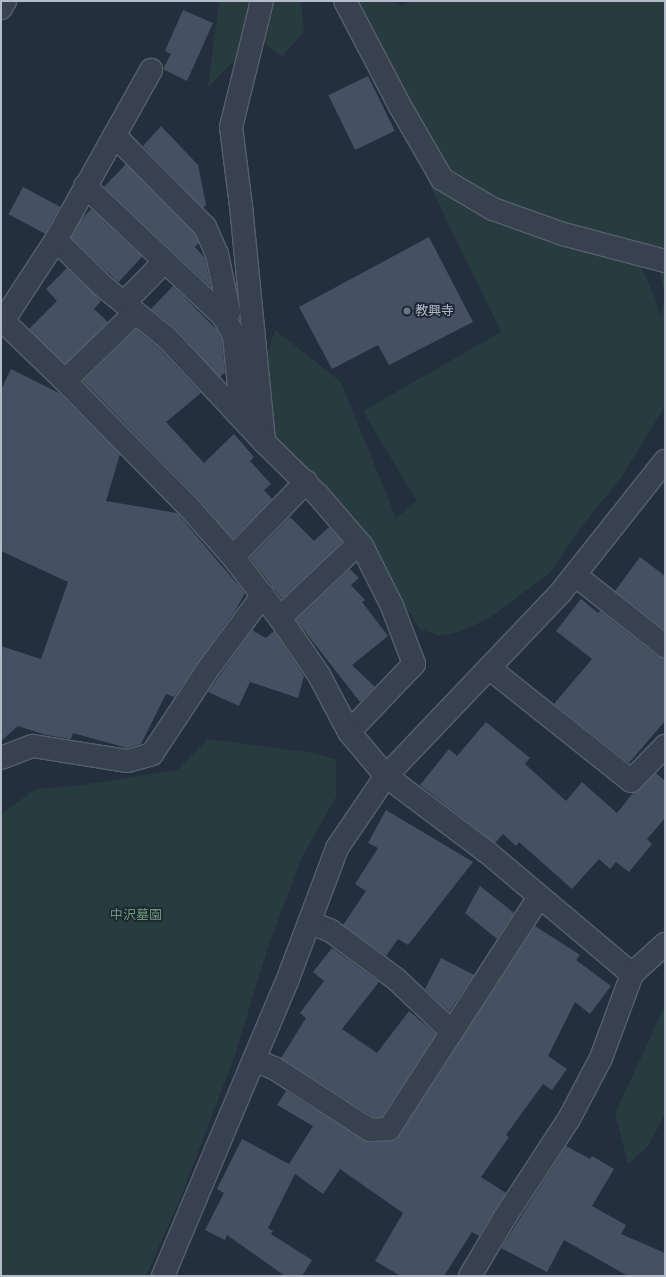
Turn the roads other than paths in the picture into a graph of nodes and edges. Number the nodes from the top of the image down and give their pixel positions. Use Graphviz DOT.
graph roads {
  1 [pos="5,1"];
  2 [pos="262,1"];
  3 [pos="344,1"];
  4 [pos="1,8"];
  5 [pos="151,70"];
  6 [pos="114,135"];
  7 [pos="86,186"];
  8 [pos="56,240"];
  9 [pos="665,261"];
  10 [pos="164,262"];
  11 [pos="129,308"];
  12 [pos="223,316"];
  13 [pos="2,320"];
  14 [pos="65,381"];
  15 [pos="242,418"];
  16 [pos="264,442"];
  17 [pos="665,461"];
  18 [pos="306,482"];
  19 [pos="359,543"];
  20 [pos="233,557"];
  21 [pos="575,575"];
  22 [pos="263,595"];
  23 [pos="280,618"];
  24 [pos="665,646"];
  25 [pos="489,668"];
  26 [pos="349,732"];
  27 [pos="665,746"];
  28 [pos="1,758"];
  29 [pos="386,776"];
  30 [pos="539,897"];
  31 [pos="309,922"];
  32 [pos="665,944"];
  33 [pos="632,974"];
  34 [pos="452,1032"];
  35 [pos="254,1060"];
  36 [pos="163,1276"];
  37 [pos="470,1276"];
  1 -- 4 [label="street"];
  2 -- 16 [label="street"];
  3 -- 9 [label="street"];
  5 -- 6 [label="street"];
  6 -- 7 [label="street"];
  6 -- 12 [label="street"];
  7 -- 8 [label="street"];
  7 -- 10 [label="street"];
  8 -- 11 [label="street"];
  8 -- 13 [label="street"];
  10 -- 11 [label="street"];
  10 -- 12 [label="street"];
  11 -- 14 [label="street"];
  11 -- 15 [label="street"];
  12 -- 15 [label="street"];
  13 -- 14 [label="street"];
  14 -- 20 [label="street"];
  15 -- 16 [label="street"];
  16 -- 18 [label="street"];
  17 -- 21 [label="street"];
  18 -- 19 [label="street"];
  18 -- 20 [label="street"];
  19 -- 23 [label="street"];
  19 -- 26 [label="street"];
  20 -- 22 [label="street"];
  21 -- 24 [label="street"];
  21 -- 25 [label="street"];
  22 -- 23 [label="street"];
  22 -- 28 [label="street"];
  23 -- 26 [label="street"];
  25 -- 27 [label="street"];
  25 -- 29 [label="street"];
  26 -- 29 [label="street"];
  29 -- 30 [label="street"];
  29 -- 31 [label="street"];
  30 -- 33 [label="street"];
  30 -- 34 [label="street"];
  31 -- 34 [label="street"];
  31 -- 35 [label="street"];
  32 -- 33 [label="street"];
  33 -- 37 [label="street"];
  34 -- 35 [label="street"];
  35 -- 36 [label="street"];
}
